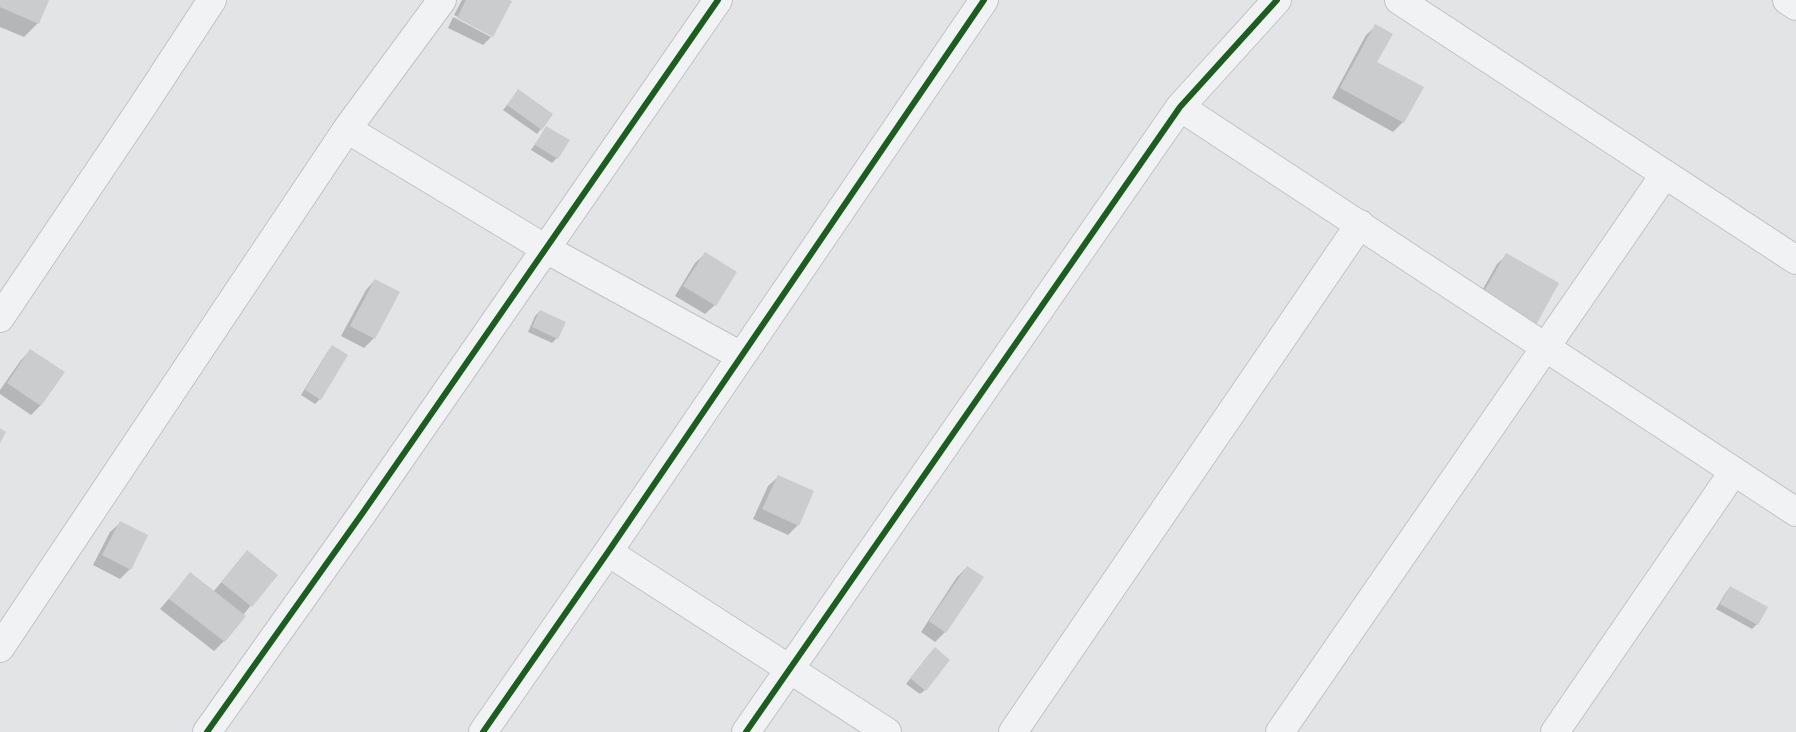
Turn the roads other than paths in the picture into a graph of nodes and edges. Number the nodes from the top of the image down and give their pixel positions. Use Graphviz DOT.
graph roads {
  1 [pos="212,0"];
  2 [pos="442,0"];
  3 [pos="718,0"];
  4 [pos="984,0"];
  5 [pos="1276,0"];
  6 [pos="1399,0"];
  7 [pos="1787,0"];
  8 [pos="1796,6"];
  9 [pos="1180,107"];
  10 [pos="347,128"];
  11 [pos="1665,174"];
  12 [pos="1360,224"];
  13 [pos="546,249"];
  14 [pos="1796,260"];
  15 [pos="0,318"];
  16 [pos="1546,347"];
  17 [pos="741,356"];
  18 [pos="1734,471"];
  19 [pos="1796,512"];
  20 [pos="608,552"];
  21 [pos="0,648"];
  22 [pos="790,668"];
  23 [pos="207,732"];
  24 [pos="482,732"];
  25 [pos="746,732"];
  26 [pos="887,732"];
  27 [pos="1013,732"];
  28 [pos="1280,732"];
  29 [pos="1555,732"];
  1 -- 15 [label="street"];
  2 -- 10 [label="street"];
  3 -- 13 [label="street"];
  4 -- 17 [label="street"];
  5 -- 9 [label="street"];
  6 -- 11 [label="street"];
  7 -- 8 [label="street"];
  9 -- 12 [label="street"];
  9 -- 22 [label="street"];
  10 -- 13 [label="street"];
  10 -- 21 [label="street"];
  11 -- 14 [label="street"];
  11 -- 16 [label="street"];
  12 -- 16 [label="street"];
  12 -- 27 [label="street"];
  13 -- 17 [label="street"];
  13 -- 23 [label="street"];
  16 -- 18 [label="street"];
  16 -- 28 [label="street"];
  17 -- 20 [label="street"];
  18 -- 19 [label="street"];
  18 -- 29 [label="street"];
  20 -- 22 [label="street"];
  20 -- 24 [label="street"];
  22 -- 25 [label="street"];
  22 -- 26 [label="street"];
}
